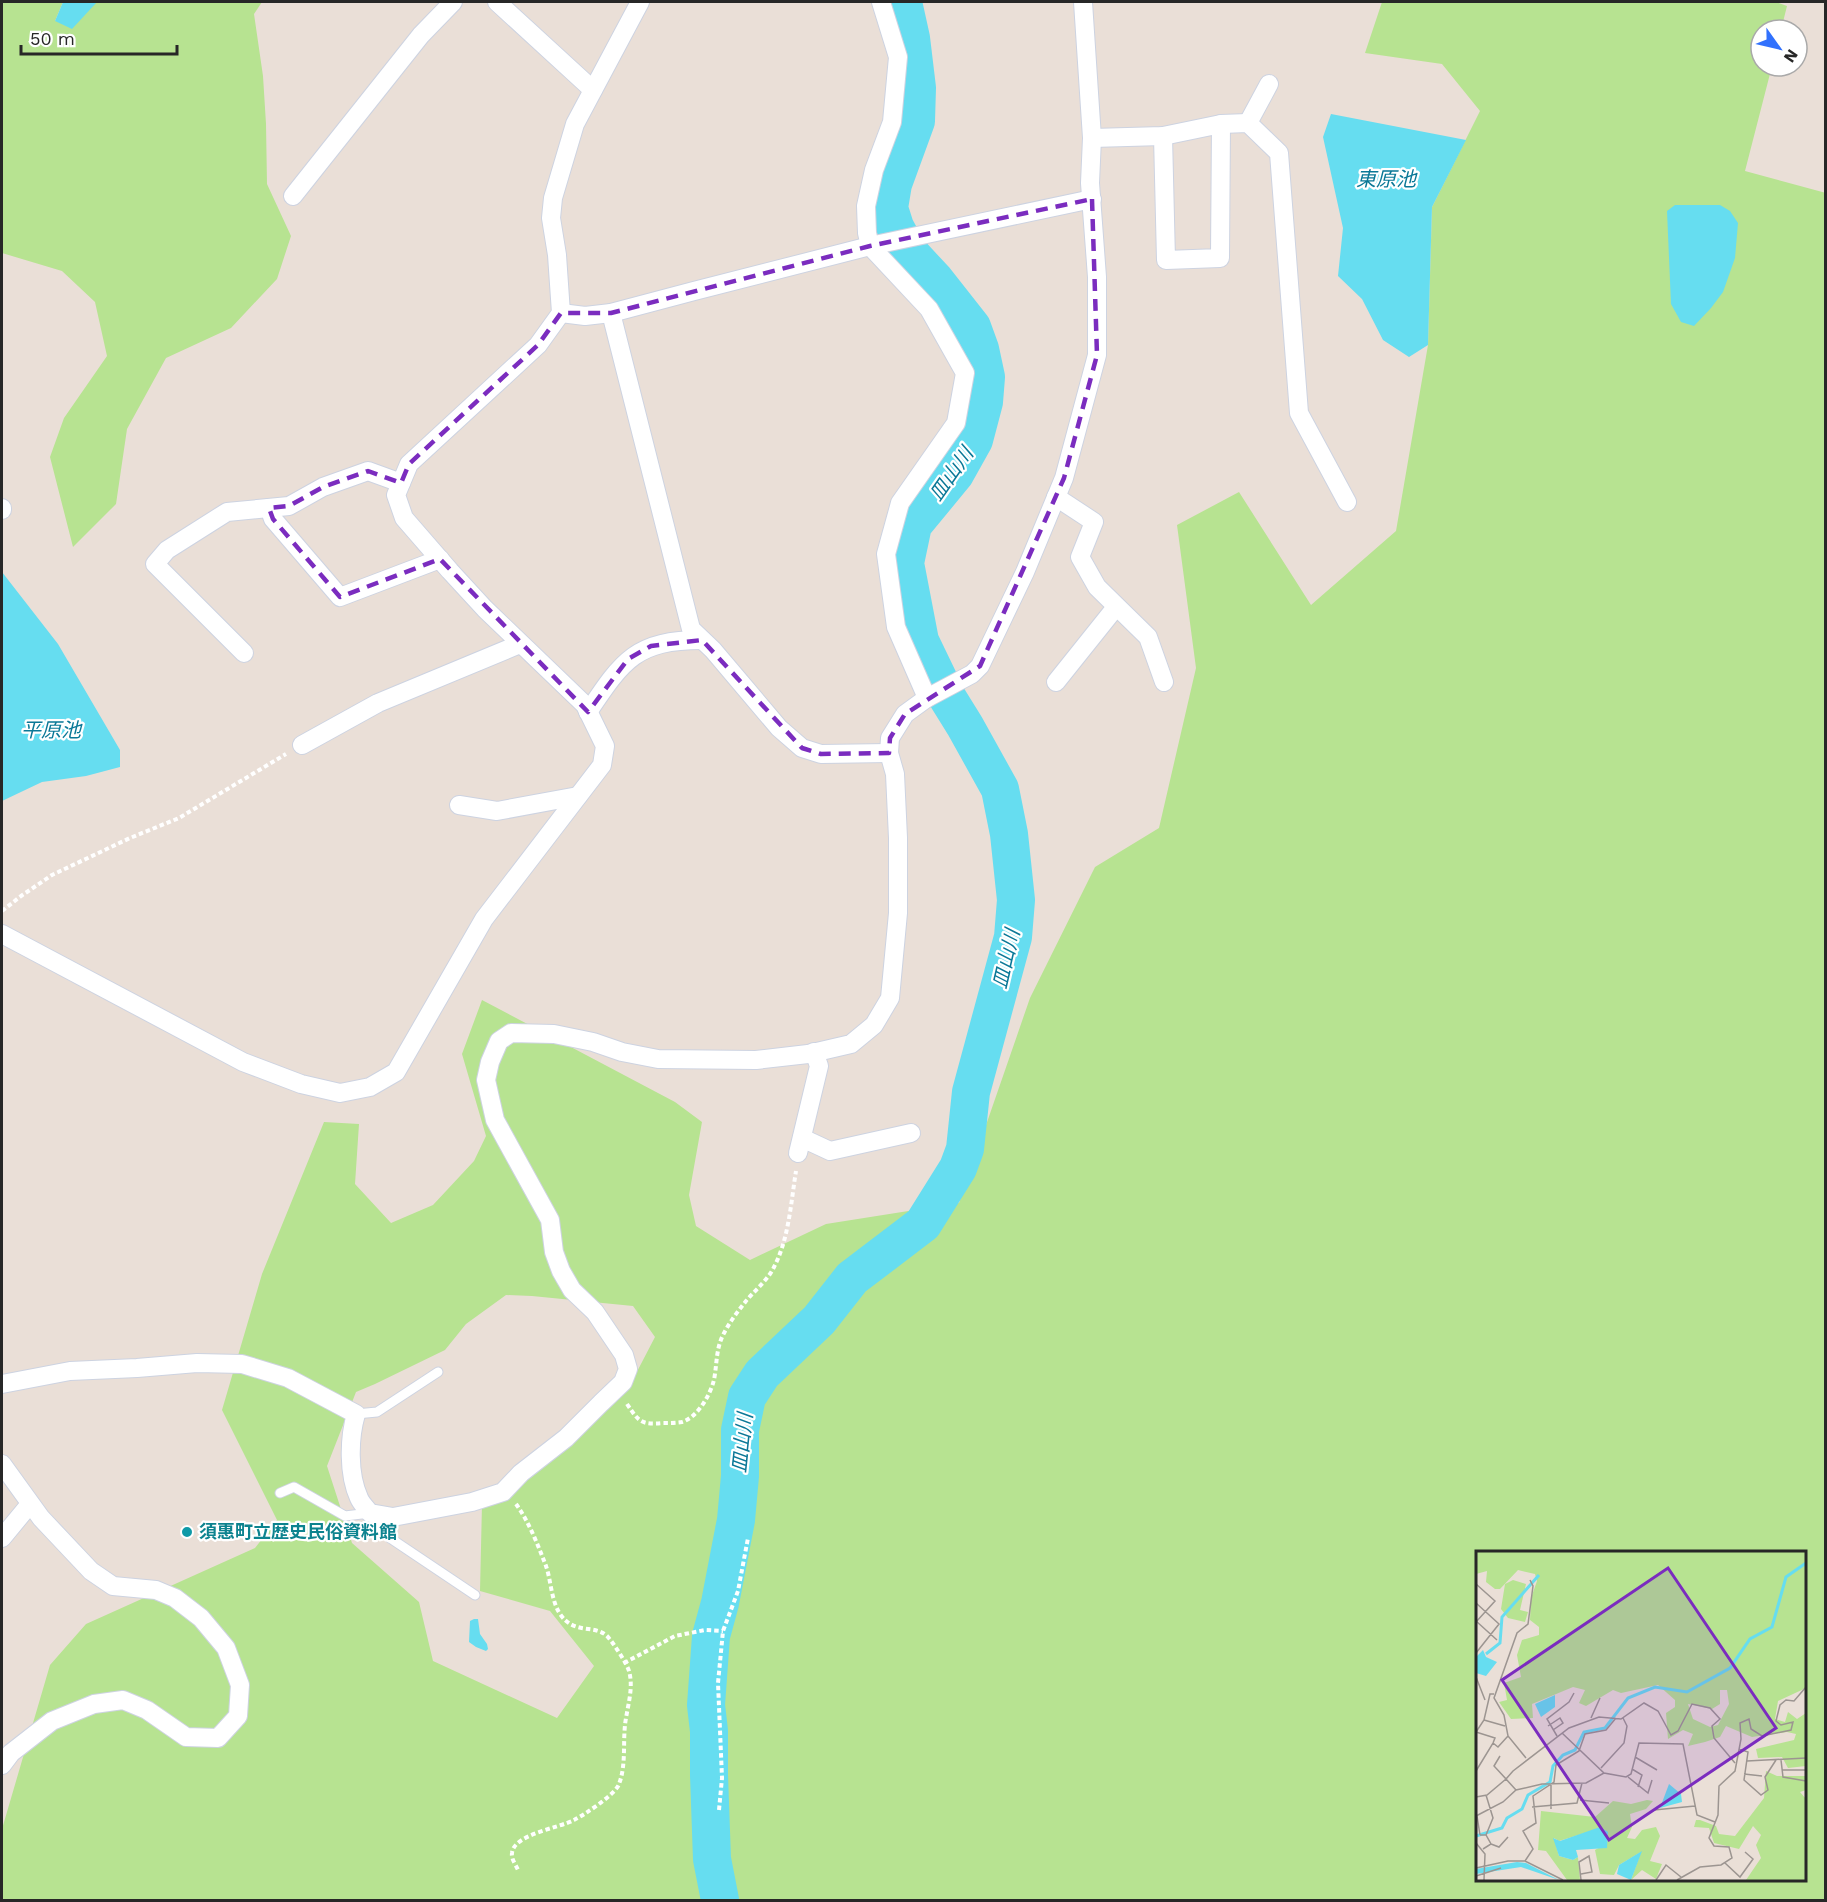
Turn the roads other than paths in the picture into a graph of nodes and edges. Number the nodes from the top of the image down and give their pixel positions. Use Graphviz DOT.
graph roads {
  1 [pos="453,2"];
  2 [pos="497,2"];
  3 [pos="640,2"];
  4 [pos="881,2"];
  5 [pos="1083,2"];
  6 [pos="1269,84"];
  7 [pos="593,90"];
  8 [pos="1248,123"];
  9 [pos="1221,124"];
  10 [pos="1163,136"];
  11 [pos="1092,138"];
  12 [pos="293,196"];
  13 [pos="1092,199"];
  14 [pos="870,246"];
  15 [pos="561,313"];
  16 [pos="611,314"];
  17 [pos="401,483"];
  18 [pos="1056,497"];
  19 [pos="1347,502"];
  20 [pos="269,508"];
  21 [pos="440,560"];
  22 [pos="1116,607"];
  23 [pos="702,640"];
  24 [pos="520,644"];
  25 [pos="244,652"];
  26 [pos="1056,682"];
  27 [pos="1164,682"];
  28 [pos="927,698"];
  29 [pos="588,711"];
  30 [pos="302,745"];
  31 [pos="889,753"];
  32 [pos="578,796"];
  33 [pos="459,805"];
  34 [pos="2,934"];
  35 [pos="814,1052"];
  36 [pos="910,1133"];
  37 [pos="438,1372"];
  38 [pos="2,1384"];
  39 [pos="356,1414"];
  40 [pos="2,1464"];
  41 [pos="280,1493"];
  42 [pos="30,1504"];
  43 [pos="370,1513"];
  44 [pos="2,1538"];
  45 [pos="475,1595"];
  46 [pos="2,1765"];
  1 -- 12 [label="street"];
  2 -- 7 [label="street"];
  3 -- 7 [label="street"];
  4 -- 14 [label="street"];
  5 -- 11 [label="street"];
  6 -- 8 [label="street"];
  7 -- 15 [label="street"];
  8 -- 9 [label="street"];
  8 -- 19 [label="street"];
  9 -- 10 [label="street"];
  9 -- 10 [label="street"];
  10 -- 11 [label="street"];
  11 -- 13 [label="street"];
  13 -- 14 [label="street"];
  13 -- 18 [label="street"];
  14 -- 16 [label="street"];
  14 -- 28 [label="street"];
  15 -- 16 [label="street"];
  15 -- 17 [label="street"];
  16 -- 23 [label="street"];
  17 -- 20 [label="street"];
  17 -- 21 [label="street"];
  18 -- 22 [label="street"];
  18 -- 28 [label="street"];
  20 -- 21 [label="street"];
  20 -- 25 [label="street"];
  21 -- 24 [label="street"];
  22 -- 26 [label="street"];
  22 -- 27 [label="street"];
  23 -- 29 [label="street"];
  23 -- 31 [label="street"];
  24 -- 29 [label="street"];
  24 -- 30 [label="street"];
  28 -- 31 [label="street"];
  29 -- 32 [label="street"];
  31 -- 35 [label="street"];
  32 -- 33 [label="street"];
  32 -- 34 [label="street"];
  35 -- 36 [label="street"];
  35 -- 43 [label="street"];
  37 -- 39 [label="lane"];
  38 -- 39 [label="street"];
  39 -- 43 [label="street"];
  40 -- 42 [label="street"];
  41 -- 43 [label="lane"];
  42 -- 44 [label="street"];
  42 -- 46 [label="street"];
  43 -- 45 [label="lane"];
}
